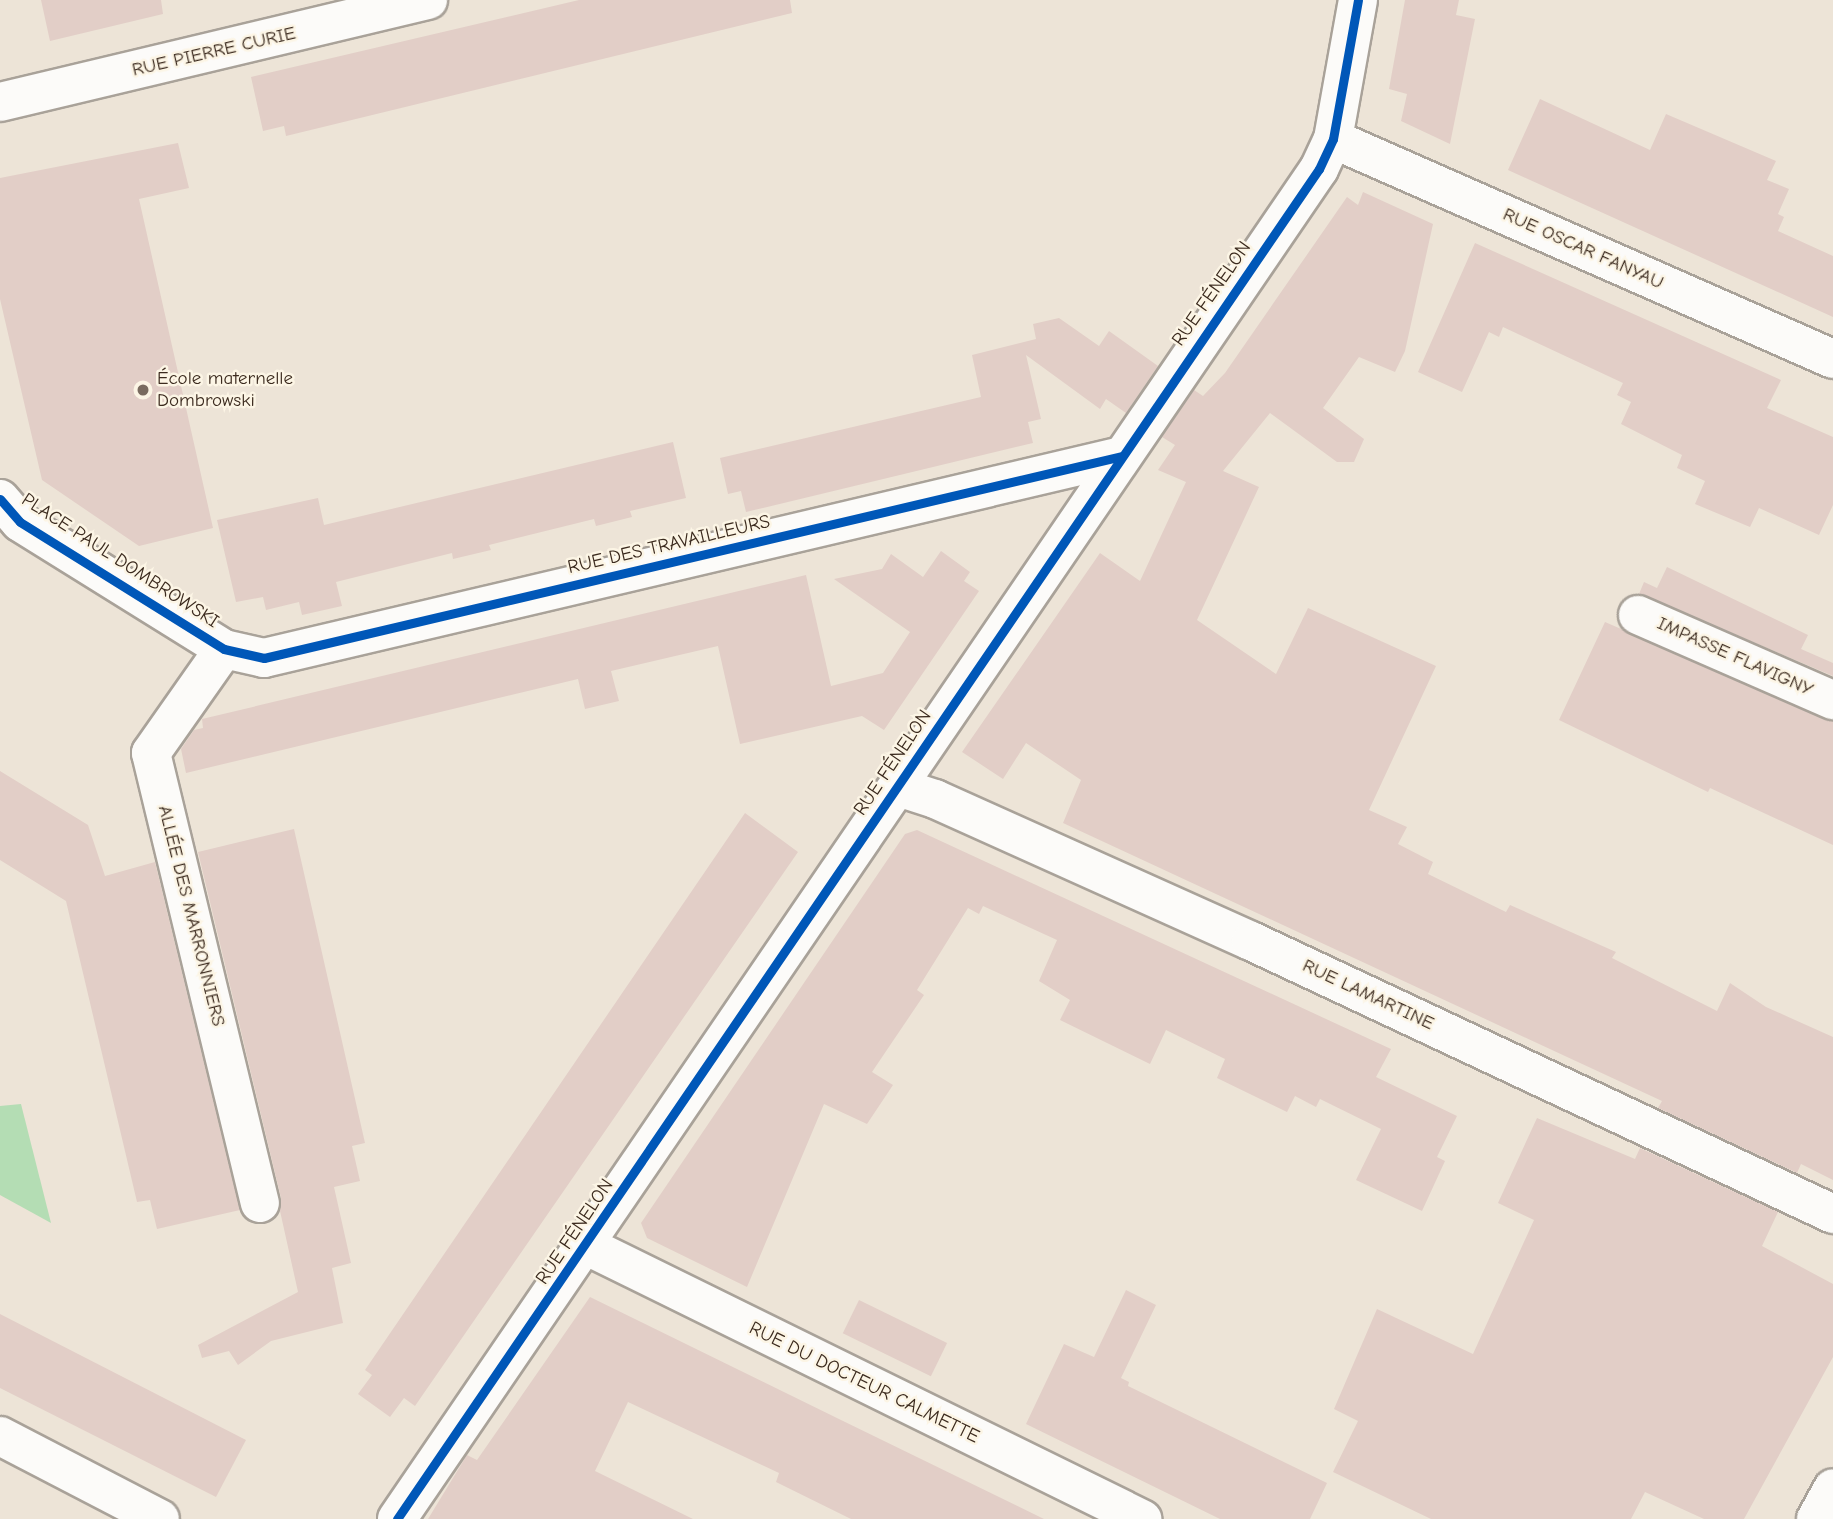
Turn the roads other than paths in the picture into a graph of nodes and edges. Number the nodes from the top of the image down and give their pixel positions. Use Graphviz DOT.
graph roads {
  1 [pos="428,0"];
  2 [pos="1358,0"];
  3 [pos="0,102"];
  4 [pos="1334,139"];
  5 [pos="1833,359"];
  6 [pos="1122,456"];
  7 [pos="0,499"];
  8 [pos="1638,615"];
  9 [pos="224,649"];
  10 [pos="1833,700"];
  11 [pos="898,787"];
  12 [pos="260,1203"];
  13 [pos="1833,1214"];
  14 [pos="587,1246"];
  15 [pos="0,1436"];
  16 [pos="1833,1488"];
  17 [pos="160,1519"];
  18 [pos="397,1519"];
  19 [pos="1142,1519"];
  20 [pos="1816,1519"];
  1 -- 3 [label="street, RUE PIERRE CURIE"];
  2 -- 4 [label="street, RUE FÉNELON"];
  4 -- 5 [label="street, RUE OSCAR FANYAU"];
  4 -- 6 [label="street, RUE FÉNELON"];
  6 -- 9 [label="street, RUE DES TRAVAILLEURS"];
  6 -- 11 [label="street, RUE FÉNELON"];
  7 -- 9 [label="street, PLACE PAUL DOMBROWSKI"];
  8 -- 10 [label="street, IMPASSE FLAVIGNY"];
  9 -- 12 [label="street, ALLÉE DES MARRONNIERS"];
  11 -- 13 [label="street, RUE LAMARTINE"];
  11 -- 14 [label="street, RUE FÉNELON"];
  14 -- 18 [label="street, RUE FÉNELON"];
  14 -- 19 [label="street, RUE DU DOCTEUR CALMETTE"];
  15 -- 17 [label="street"];
  16 -- 20 [label="street"];
}
